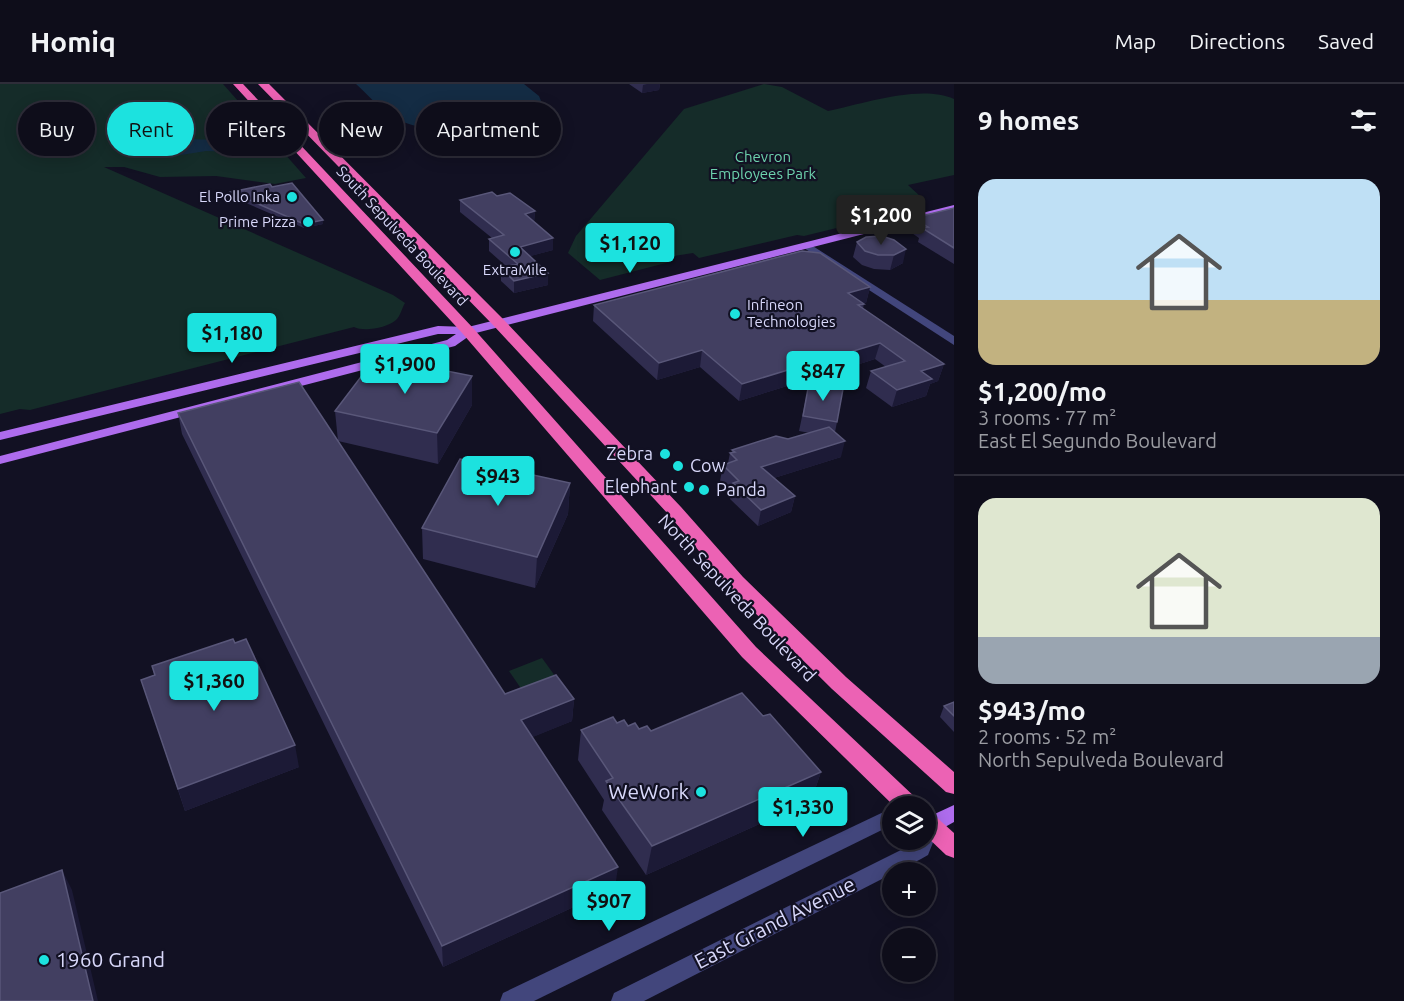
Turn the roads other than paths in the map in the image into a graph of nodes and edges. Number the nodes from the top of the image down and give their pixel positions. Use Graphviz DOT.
graph roads {
  1 [pos="238,84"];
  2 [pos="263,84"];
  3 [pos="336,190"];
  4 [pos="954,208"];
  5 [pos="403,226"];
  6 [pos="808,246"];
  7 [pos="499,323"];
  8 [pos="468,331"];
  9 [pos="954,341"];
  10 [pos="0,436"];
  11 [pos="0,460"];
  12 [pos="954,785"];
  13 [pos="899,796"];
  14 [pos="954,813"];
  15 [pos="882,821"];
  16 [pos="936,824"];
  17 [pos="936,836"];
  18 [pos="954,848"];
  19 [pos="919,850"];
  20 [pos="515,1000"];
  21 [pos="622,1001"];
  1 -- 3 [label="highway, South Sepulveda Boulevard"];
  2 -- 5 [label="highway, South Sepulveda Boulevard"];
  3 -- 5 [label="highway"];
  3 -- 8 [label="highway, South Sepulveda Boulevard"];
  4 -- 6 [label="main road"];
  5 -- 7 [label="highway, South Sepulveda Boulevard"];
  6 -- 7 [label="main road"];
  6 -- 9 [label="street"];
  7 -- 8 [label="main road"];
  7 -- 12 [label="highway, North Sepulveda Boulevard"];
  8 -- 10 [label="main road"];
  8 -- 11 [label="main road"];
  8 -- 13 [label="highway, North Sepulveda Boulevard"];
  14 -- 16 [label="main road, East Grand Avenue"];
  15 -- 20 [label="street"];
  17 -- 18 [label="highway"];
  19 -- 21 [label="street, East Grand Avenue"];
}
